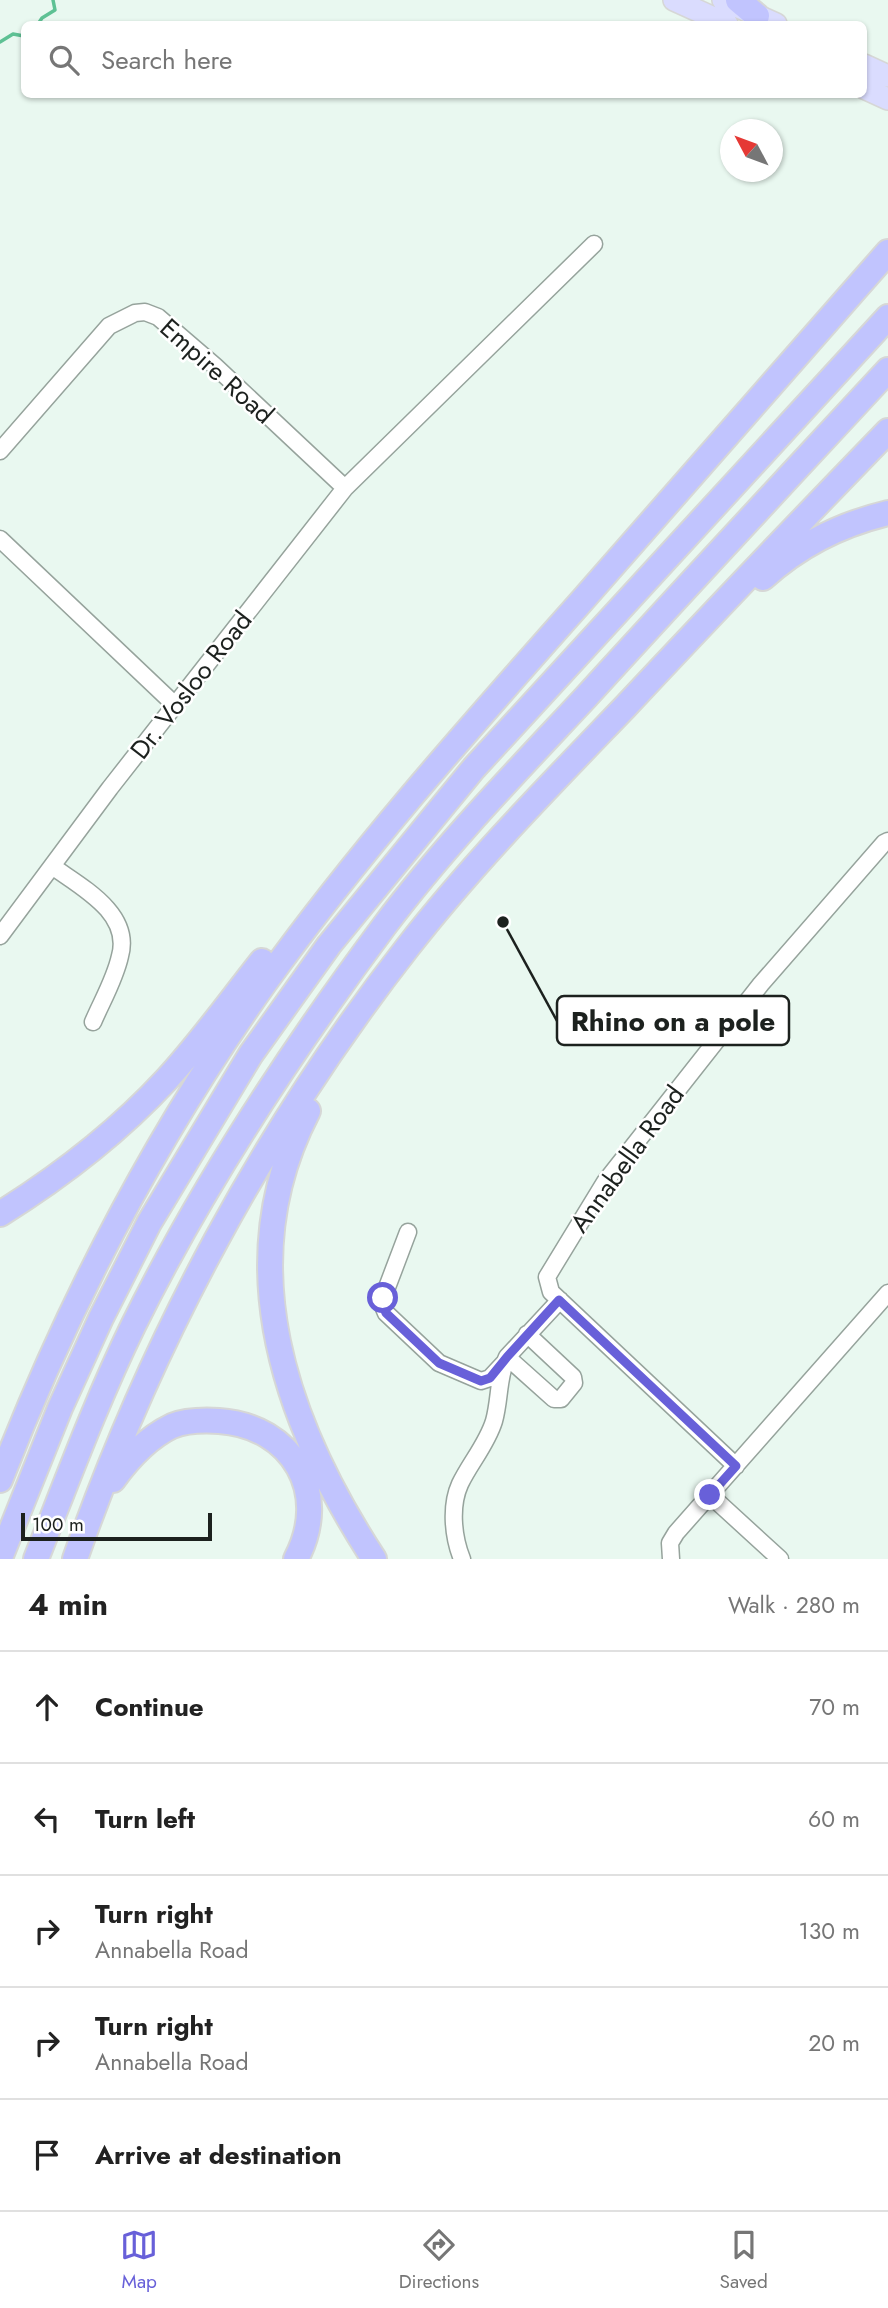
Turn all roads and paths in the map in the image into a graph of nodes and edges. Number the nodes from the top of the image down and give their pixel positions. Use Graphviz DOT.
graph roads {
  1 [pos="674,0"];
  2 [pos="723,0"];
  3 [pos="738,0"];
  4 [pos="766,20"];
  5 [pos="720,21"];
  6 [pos="867,67"];
  7 [pos="888,76"];
  8 [pos="867,90"];
  9 [pos="888,99"];
  10 [pos="888,243"];
  11 [pos="594,244"];
  12 [pos="888,252"];
  13 [pos="888,317"];
  14 [pos="830,318"];
  15 [pos="888,370"];
  16 [pos="888,431"];
  17 [pos="0,451"];
  18 [pos="345,488"];
  19 [pos="888,513"];
  20 [pos="0,539"];
  21 [pos="645,686"];
  22 [pos="175,705"];
  23 [pos="446,754"];
  24 [pos="888,841"];
  25 [pos="52,866"];
  26 [pos="0,936"];
  27 [pos="406,949"];
  28 [pos="93,1022"];
  29 [pos="0,1214"];
  30 [pos="408,1232"];
  31 [pos="888,1293"];
  32 [pos="559,1300"];
  33 [pos="527,1334"];
  34 [pos="505,1360"];
  35 [pos="736,1466"];
  36 [pos="0,1480"];
  37 [pos="710,1495"];
  38 [pos="92,1509"];
  39 [pos="3,1549"];
  40 [pos="36,1559"];
  41 [pos="75,1559"];
  42 [pos="296,1559"];
  43 [pos="374,1559"];
  44 [pos="462,1559"];
  45 [pos="671,1559"];
  46 [pos="780,1559"];
  1 -- 5 [label="main road"];
  2 -- 4 [label="main road"];
  3 -- 4 [label="highway"];
  6 -- 7 [label="main road"];
  8 -- 9 [label="main road"];
  10 -- 14 [label="highway"];
  11 -- 18 [label="street, Dr. Vosloo Road"];
  12 -- 14 [label="highway"];
  13 -- 39 [label="highway"];
  14 -- 23 [label="highway"];
  15 -- 40 [label="highway"];
  16 -- 21 [label="highway"];
  17 -- 18 [label="street, Empire Road"];
  18 -- 22 [label="street, Dr. Vosloo Road"];
  19 -- 21 [label="highway"];
  20 -- 22 [label="street"];
  21 -- 27 [label="highway"];
  22 -- 25 [label="street, Dr. Vosloo Road"];
  23 -- 29 [label="highway"];
  23 -- 36 [label="highway"];
  24 -- 32 [label="street, Annabella Road"];
  25 -- 26 [label="street, Dr. Vosloo Road"];
  25 -- 28 [label="street"];
  27 -- 38 [label="highway"];
  27 -- 43 [label="highway"];
  30 -- 34 [label="street"];
  31 -- 35 [label="street"];
  32 -- 33 [label="street"];
  32 -- 35 [label="street, Annabella Road"];
  33 -- 34 [label="street"];
  33 -- 34 [label="street"];
  34 -- 44 [label="street"];
  35 -- 37 [label="street"];
  37 -- 45 [label="street"];
  37 -- 46 [label="street"];
  38 -- 41 [label="highway"];
  38 -- 42 [label="highway"];
}
